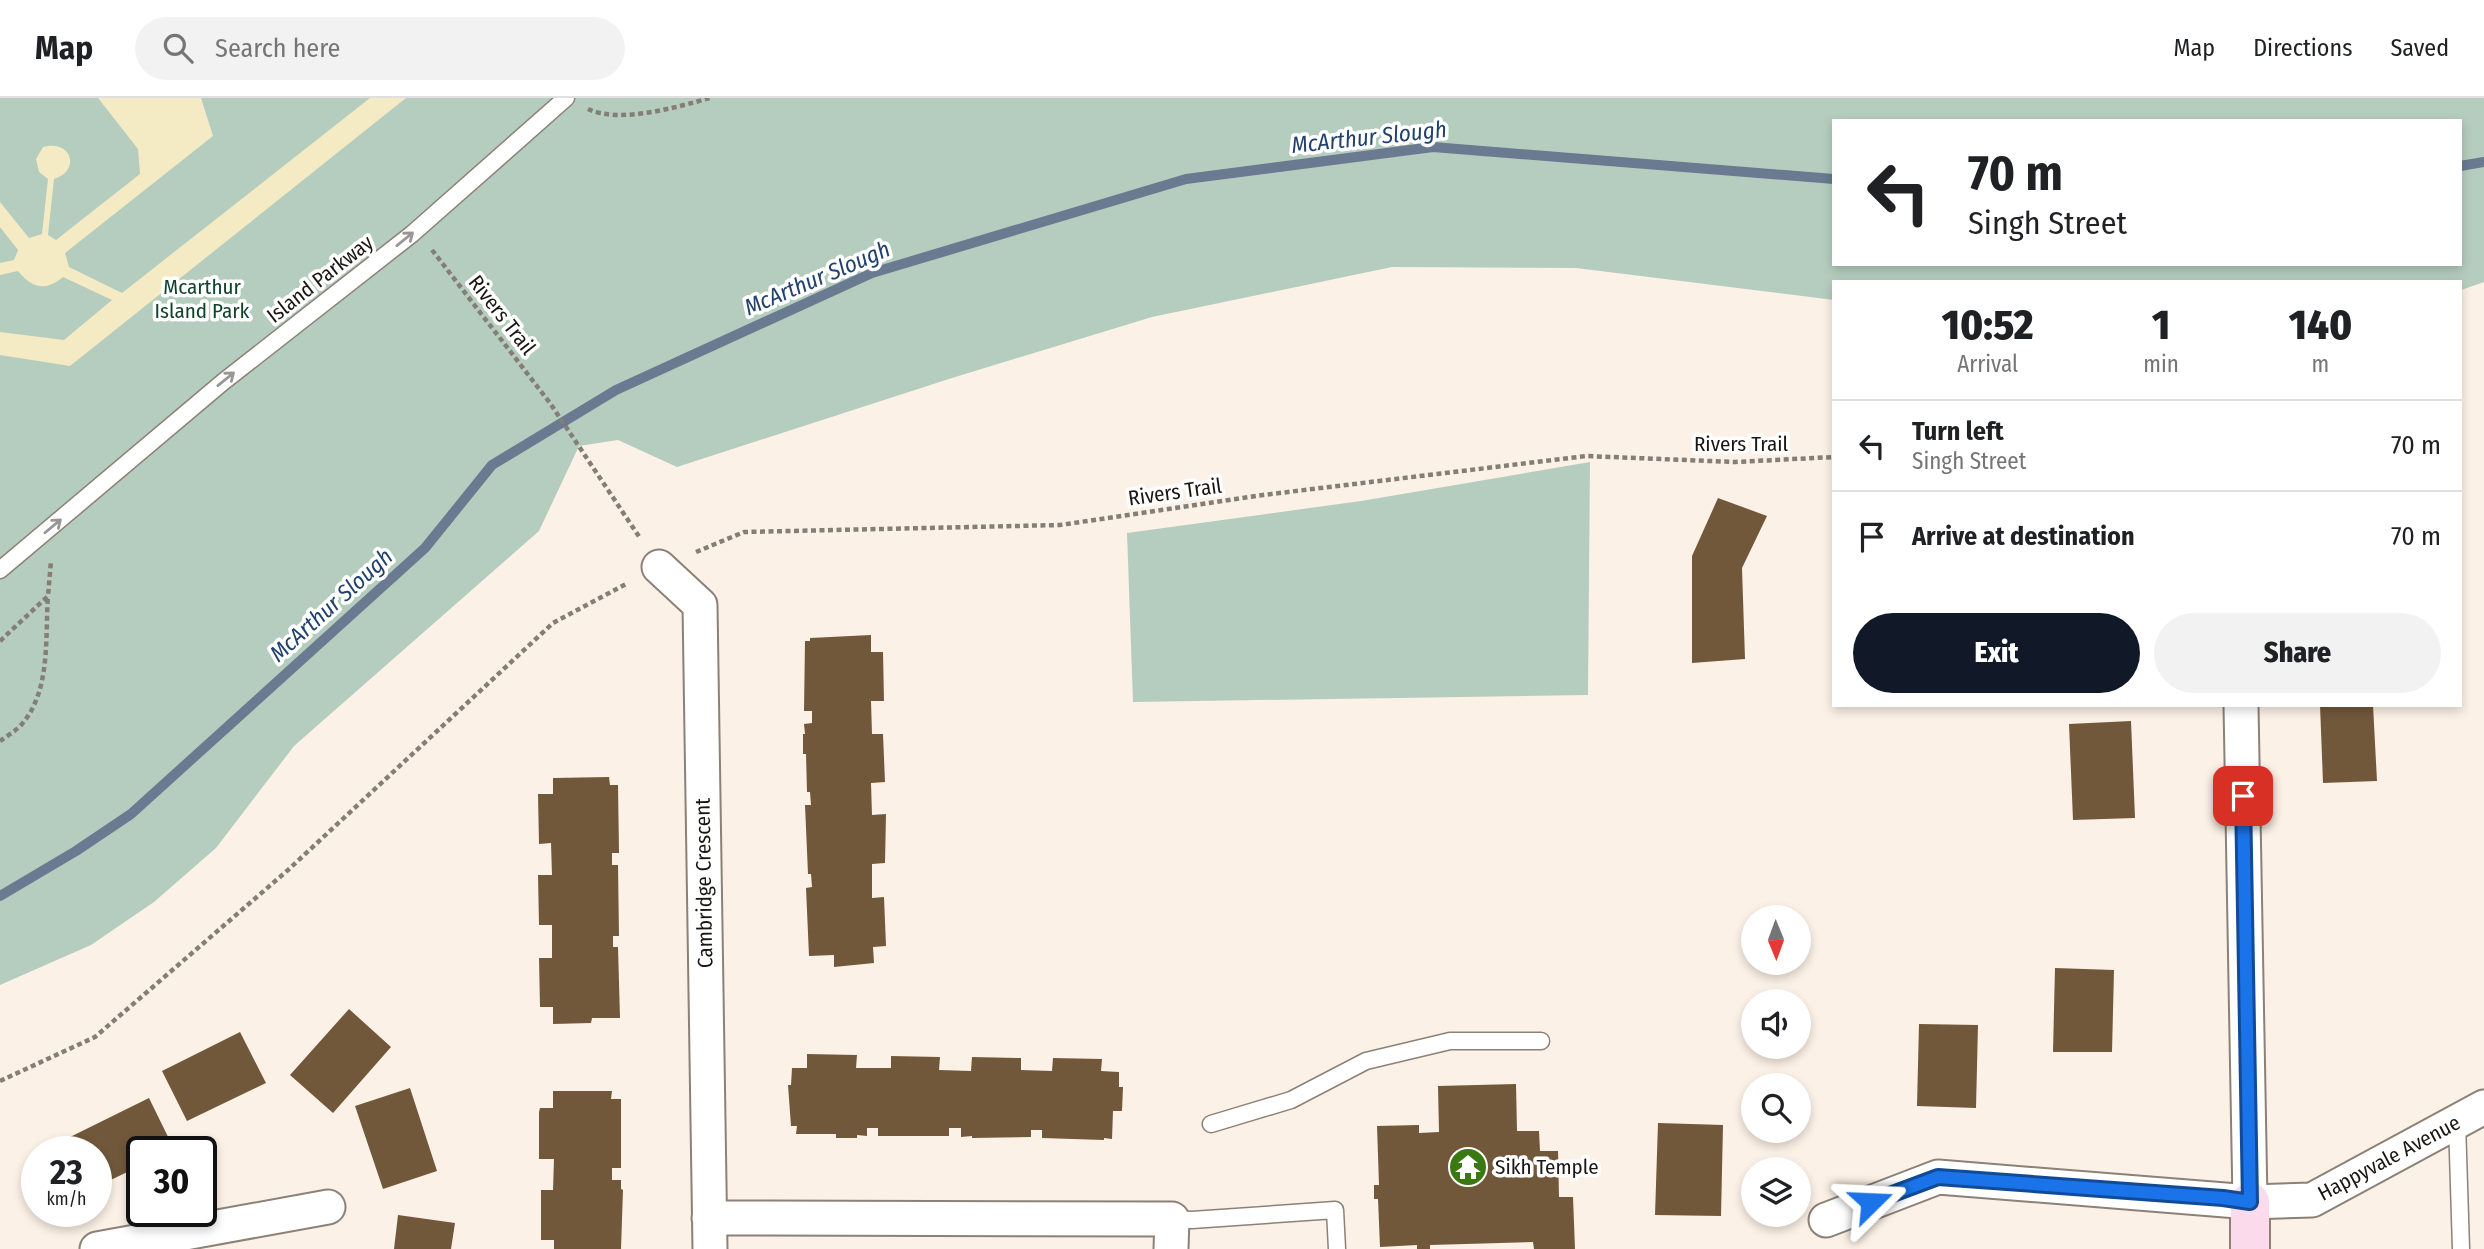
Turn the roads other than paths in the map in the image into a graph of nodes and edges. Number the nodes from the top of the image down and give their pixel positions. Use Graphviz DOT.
graph roads {
  1 [pos="566,98"];
  2 [pos="659,567"];
  3 [pos="0,570"];
  4 [pos="2241,707"];
  5 [pos="1541,1041"];
  6 [pos="2471,1114"];
  7 [pos="1211,1124"];
  8 [pos="2250,1202"];
  9 [pos="328,1207"];
  10 [pos="1826,1220"];
  11 [pos="710,1233"];
  12 [pos="1171,1234"];
  13 [pos="97,1249"];
  14 [pos="1337,1249"];
  15 [pos="2250,1249"];
  16 [pos="2461,1249"];
  3 -- 1 [label="lane, Island Parkway, one-way"];
  2 -- 11 [label="street, Cambridge Crescent"];
  4 -- 8 [label="street"];
  5 -- 7 [label="lane"];
  6 -- 8 [label="street, Happyvale Avenue"];
  6 -- 16 [label="lane"];
  8 -- 10 [label="street, Happyvale Avenue"];
  8 -- 15 [label="street"];
  9 -- 13 [label="street"];
  11 -- 12 [label="street, Cambridge Crescent"];
  12 -- 14 [label="lane"];
}
